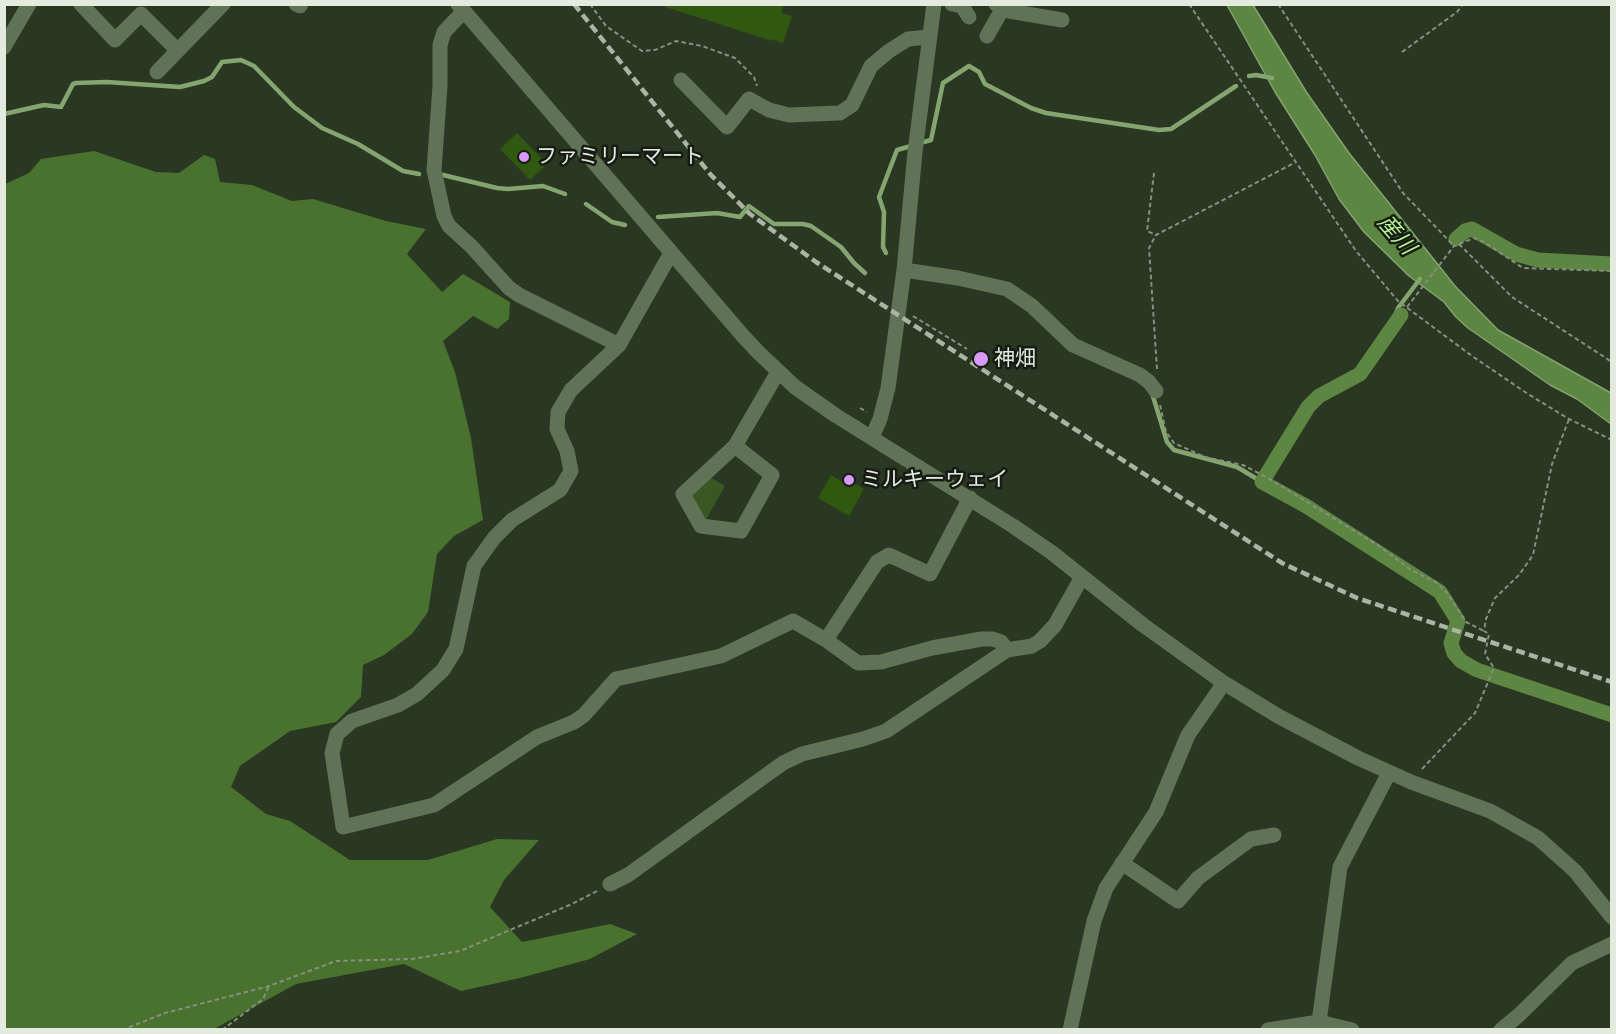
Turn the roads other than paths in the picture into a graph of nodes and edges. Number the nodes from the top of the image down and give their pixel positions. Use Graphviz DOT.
graph roads {
  1 [pos="29,4"];
  2 [pos="81,4"];
  3 [pos="223,4"];
  4 [pos="296,4"];
  5 [pos="301,4"];
  6 [pos="934,4"];
  7 [pos="951,4"];
  8 [pos="999,6"];
  9 [pos="461,8"];
  10 [pos="969,17"];
  11 [pos="1062,20"];
  12 [pos="987,36"];
  13 [pos="929,37"];
  14 [pos="4,46"];
  15 [pos="177,50"];
  16 [pos="157,72"];
  17 [pos="681,80"];
  18 [pos="671,253"];
  19 [pos="904,270"];
  20 [pos="619,345"];
  21 [pos="778,372"];
  22 [pos="1156,391"];
  23 [pos="872,437"];
  24 [pos="735,446"];
  25 [pos="970,498"];
  26 [pos="1082,577"];
  27 [pos="826,640"];
  28 [pos="1007,650"];
  29 [pos="1224,683"];
  30 [pos="1389,772"];
  31 [pos="1274,835"];
  32 [pos="1122,863"];
  33 [pos="610,884"];
  34 [pos="1611,917"];
  35 [pos="1611,944"];
  36 [pos="1317,1026"];
  37 [pos="1070,1029"];
  38 [pos="1268,1029"];
  39 [pos="1352,1029"];
  40 [pos="1501,1029"];
  1 -- 14 [label="street"];
  2 -- 15 [label="street"];
  3 -- 15 [label="street"];
  4 -- 5 [label="street"];
  6 -- 13 [label="street"];
  7 -- 10 [label="street"];
  8 -- 11 [label="street"];
  8 -- 12 [label="street"];
  9 -- 18 [label="street"];
  9 -- 20 [label="street"];
  13 -- 17 [label="street"];
  13 -- 19 [label="street"];
  15 -- 16 [label="street"];
  18 -- 20 [label="street"];
  18 -- 21 [label="street"];
  19 -- 22 [label="street"];
  19 -- 23 [label="street"];
  20 -- 27 [label="street"];
  21 -- 23 [label="street"];
  21 -- 24 [label="street"];
  23 -- 25 [label="street"];
  24 -- 24 [label="street"];
  25 -- 26 [label="street"];
  25 -- 27 [label="street"];
  26 -- 28 [label="street"];
  26 -- 29 [label="street"];
  27 -- 28 [label="street"];
  28 -- 33 [label="street"];
  29 -- 30 [label="street"];
  29 -- 32 [label="street"];
  30 -- 34 [label="street"];
  30 -- 36 [label="street"];
  31 -- 32 [label="street"];
  32 -- 37 [label="street"];
  35 -- 40 [label="street"];
  36 -- 38 [label="street"];
  36 -- 39 [label="street"];
}
